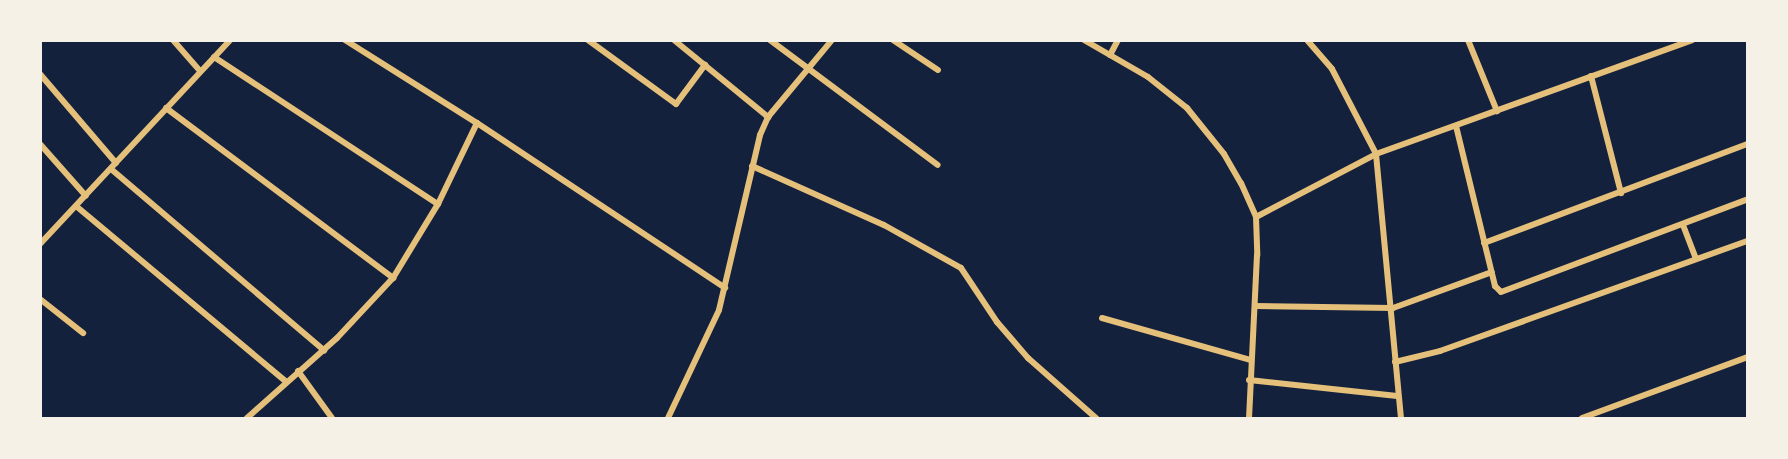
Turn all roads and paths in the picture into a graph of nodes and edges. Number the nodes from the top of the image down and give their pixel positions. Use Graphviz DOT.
graph roads {
  1 [pos="173,40"];
  2 [pos="230,40"];
  3 [pos="345,40"];
  4 [pos="588,40"];
  5 [pos="770,40"];
  6 [pos="832,40"];
  7 [pos="893,40"];
  8 [pos="1084,40"];
  9 [pos="1118,40"];
  10 [pos="1307,40"];
  11 [pos="1468,40"];
  12 [pos="1692,40"];
  13 [pos="675,41"];
  14 [pos="1110,55"];
  15 [pos="214,57"];
  16 [pos="705,65"];
  17 [pos="810,69"];
  18 [pos="938,70"];
  19 [pos="200,71"];
  20 [pos="40,74"];
  21 [pos="1591,76"];
  22 [pos="166,108"];
  23 [pos="1497,111"];
  24 [pos="768,117"];
  25 [pos="477,123"];
  26 [pos="1456,126"];
  27 [pos="40,144"];
  28 [pos="1748,144"];
  29 [pos="1376,154"];
  30 [pos="116,163"];
  31 [pos="938,165"];
  32 [pos="752,166"];
  33 [pos="111,169"];
  34 [pos="1621,194"];
  35 [pos="86,196"];
  36 [pos="1748,199"];
  37 [pos="438,204"];
  38 [pos="76,206"];
  39 [pos="1256,217"];
  40 [pos="1683,225"];
  41 [pos="1748,241"];
  42 [pos="1484,243"];
  43 [pos="40,244"];
  44 [pos="1696,259"];
  45 [pos="1491,272"];
  46 [pos="393,278"];
  47 [pos="726,288"];
  48 [pos="40,299"];
  49 [pos="1255,306"];
  50 [pos="1393,308"];
  51 [pos="1102,318"];
  52 [pos="83,333"];
  53 [pos="324,350"];
  54 [pos="1748,357"];
  55 [pos="1250,360"];
  56 [pos="1395,363"];
  57 [pos="298,371"];
  58 [pos="1249,380"];
  59 [pos="285,381"];
  60 [pos="1397,396"];
  61 [pos="247,418"];
  62 [pos="332,418"];
  63 [pos="668,418"];
  64 [pos="1096,418"];
  65 [pos="1249,418"];
  66 [pos="1401,418"];
  67 [pos="1582,418"];
  1 -- 19 [label="street"];
  2 -- 15 [label="street"];
  3 -- 25 [label="street"];
  4 -- 16 [label="street"];
  5 -- 17 [label="street"];
  6 -- 17 [label="street"];
  7 -- 18 [label="street"];
  8 -- 14 [label="street"];
  9 -- 14 [label="street"];
  10 -- 29 [label="street"];
  11 -- 23 [label="street"];
  12 -- 21 [label="street"];
  13 -- 16 [label="street"];
  14 -- 39 [label="street"];
  15 -- 19 [label="street"];
  15 -- 37 [label="street"];
  16 -- 24 [label="street"];
  17 -- 24 [label="street"];
  17 -- 31 [label="street"];
  19 -- 22 [label="street"];
  20 -- 30 [label="street"];
  21 -- 23 [label="street"];
  21 -- 34 [label="street"];
  22 -- 30 [label="street"];
  22 -- 46 [label="street"];
  23 -- 26 [label="street"];
  24 -- 32 [label="street"];
  25 -- 37 [label="street"];
  25 -- 47 [label="street"];
  26 -- 29 [label="street"];
  26 -- 42 [label="street"];
  27 -- 35 [label="street"];
  28 -- 34 [label="street"];
  29 -- 39 [label="street"];
  29 -- 50 [label="street"];
  30 -- 33 [label="street"];
  32 -- 47 [label="street"];
  32 -- 64 [label="street"];
  33 -- 35 [label="street"];
  33 -- 53 [label="street"];
  34 -- 42 [label="street"];
  35 -- 38 [label="street"];
  36 -- 40 [label="street"];
  37 -- 46 [label="street"];
  38 -- 43 [label="street"];
  38 -- 59 [label="street"];
  39 -- 49 [label="street"];
  40 -- 44 [label="street"];
  40 -- 45 [label="street"];
  41 -- 44 [label="street"];
  42 -- 45 [label="street"];
  44 -- 56 [label="street"];
  45 -- 50 [label="street"];
  46 -- 53 [label="street"];
  47 -- 63 [label="street"];
  48 -- 52 [label="street"];
  49 -- 50 [label="street"];
  49 -- 55 [label="street"];
  50 -- 56 [label="street"];
  51 -- 55 [label="street"];
  53 -- 57 [label="street"];
  54 -- 67 [label="street"];
  55 -- 58 [label="street"];
  56 -- 60 [label="street"];
  57 -- 59 [label="street"];
  57 -- 62 [label="street"];
  58 -- 60 [label="street"];
  58 -- 65 [label="street"];
  59 -- 61 [label="street"];
  60 -- 66 [label="street"];
}
